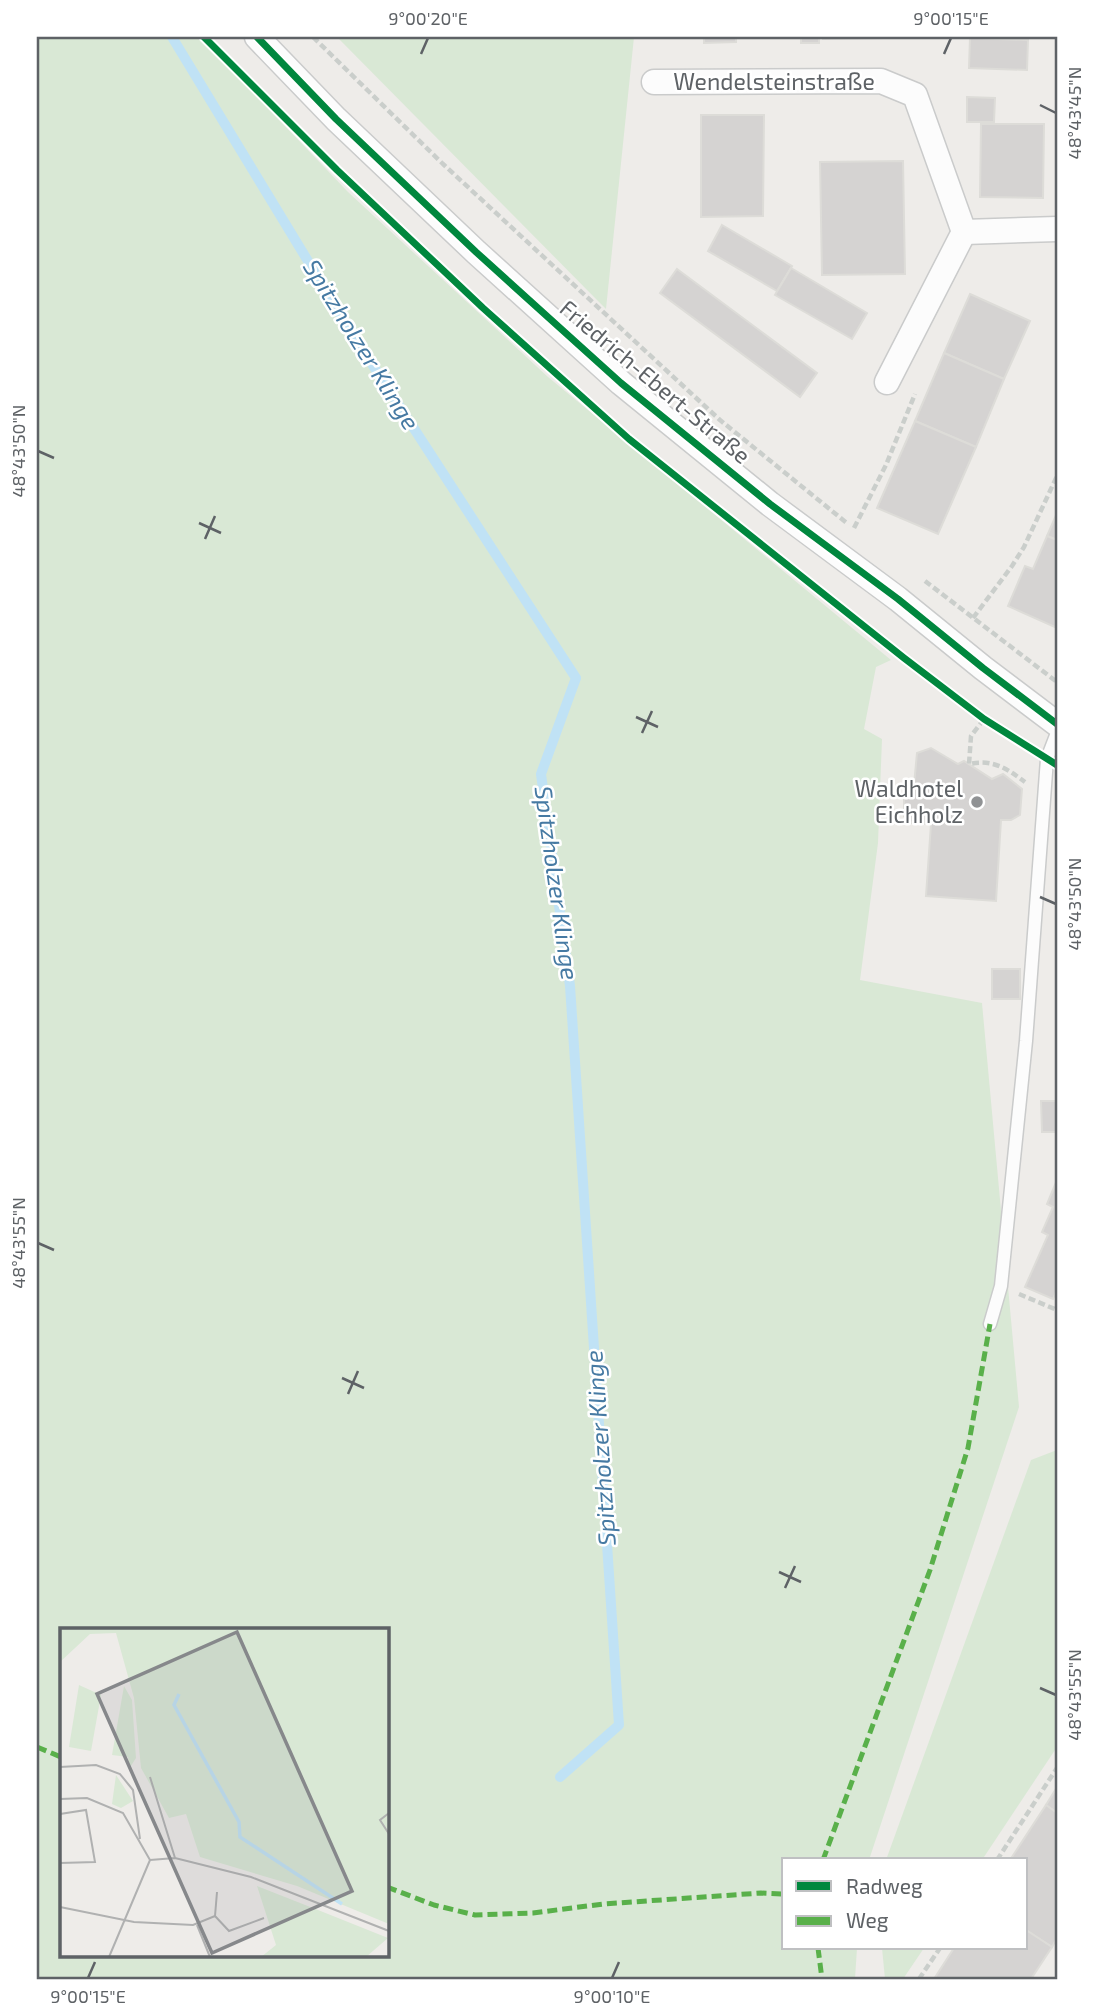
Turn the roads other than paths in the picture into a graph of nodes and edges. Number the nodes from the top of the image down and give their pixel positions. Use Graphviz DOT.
graph roads {
  1 [pos="257,37"];
  2 [pos="654,82"];
  3 [pos="1057,229"];
  4 [pos="964,232"];
  5 [pos="889,378"];
  6 [pos="1057,724"];
  7 [pos="1057,733"];
  8 [pos="990,1324"];
  1 -- 6 [label="street, Friedrich-Ebert-Straße"];
  2 -- 4 [label="street, Wendelsteinstraße"];
  3 -- 4 [label="street"];
  4 -- 5 [label="street"];
  7 -- 8 [label="lane"];
}
